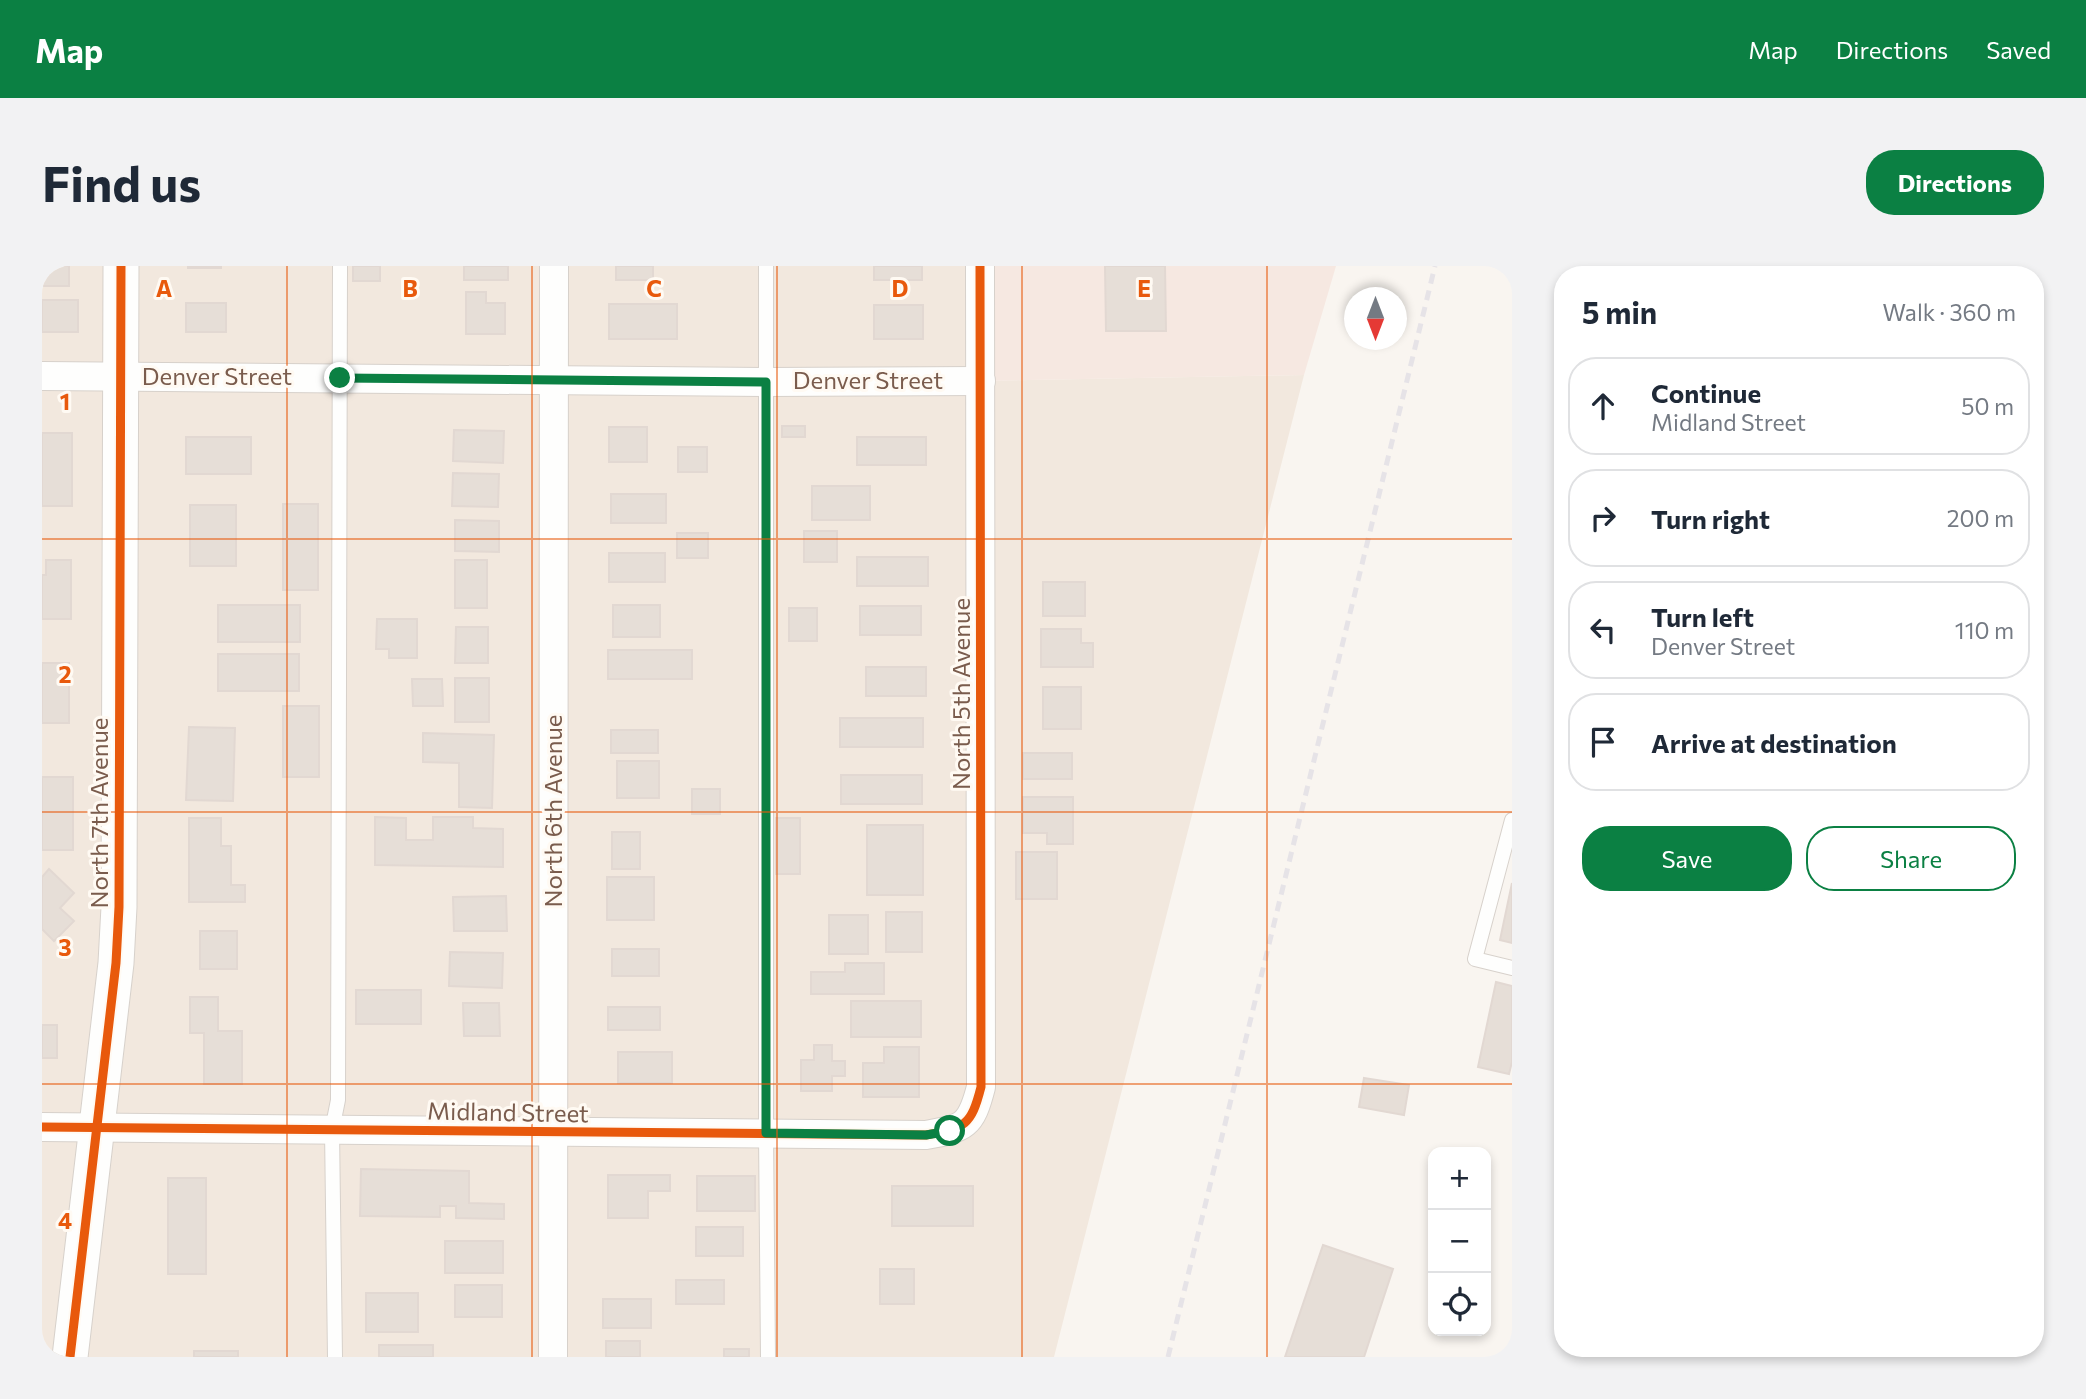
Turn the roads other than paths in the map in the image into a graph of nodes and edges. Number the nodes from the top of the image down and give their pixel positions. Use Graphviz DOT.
graph roads {
  1 [pos="121,266"];
  2 [pos="340,266"];
  3 [pos="554,266"];
  4 [pos="766,266"];
  5 [pos="980,266"];
  6 [pos="42,376"];
  7 [pos="121,376"];
  8 [pos="340,378"];
  9 [pos="555,379"];
  10 [pos="981,381"];
  11 [pos="766,382"];
  12 [pos="1512,820"];
  13 [pos="1512,968"];
  14 [pos="969,1119"];
  15 [pos="42,1127"];
  16 [pos="96,1128"];
  17 [pos="332,1130"];
  18 [pos="553,1133"];
  19 [pos="766,1133"];
  20 [pos="70,1357"];
  21 [pos="335,1357"];
  22 [pos="553,1357"];
  23 [pos="768,1357"];
  1 -- 7 [label="street, North 7th Avenue"];
  2 -- 8 [label="lane"];
  3 -- 9 [label="street, North 6th Avenue"];
  4 -- 11 [label="lane"];
  5 -- 10 [label="street, North 5th Avenue"];
  6 -- 7 [label="street, Denver Street"];
  7 -- 8 [label="street, Denver Street"];
  7 -- 16 [label="street, North 7th Avenue"];
  8 -- 9 [label="street, Denver Street"];
  8 -- 17 [label="lane"];
  9 -- 11 [label="street, Denver Street"];
  9 -- 18 [label="street, North 6th Avenue"];
  10 -- 11 [label="street, Denver Street"];
  10 -- 14 [label="street, North 5th Avenue"];
  11 -- 19 [label="lane"];
  12 -- 13 [label="lane"];
  14 -- 19 [label="street, Midland Street"];
  15 -- 16 [label="street, Midland Street"];
  16 -- 17 [label="street, Midland Street"];
  16 -- 20 [label="street, North 7th Avenue"];
  17 -- 18 [label="street, Midland Street"];
  17 -- 21 [label="lane"];
  18 -- 19 [label="street, Midland Street"];
  18 -- 22 [label="street, North 6th Avenue"];
  19 -- 23 [label="lane"];
}
